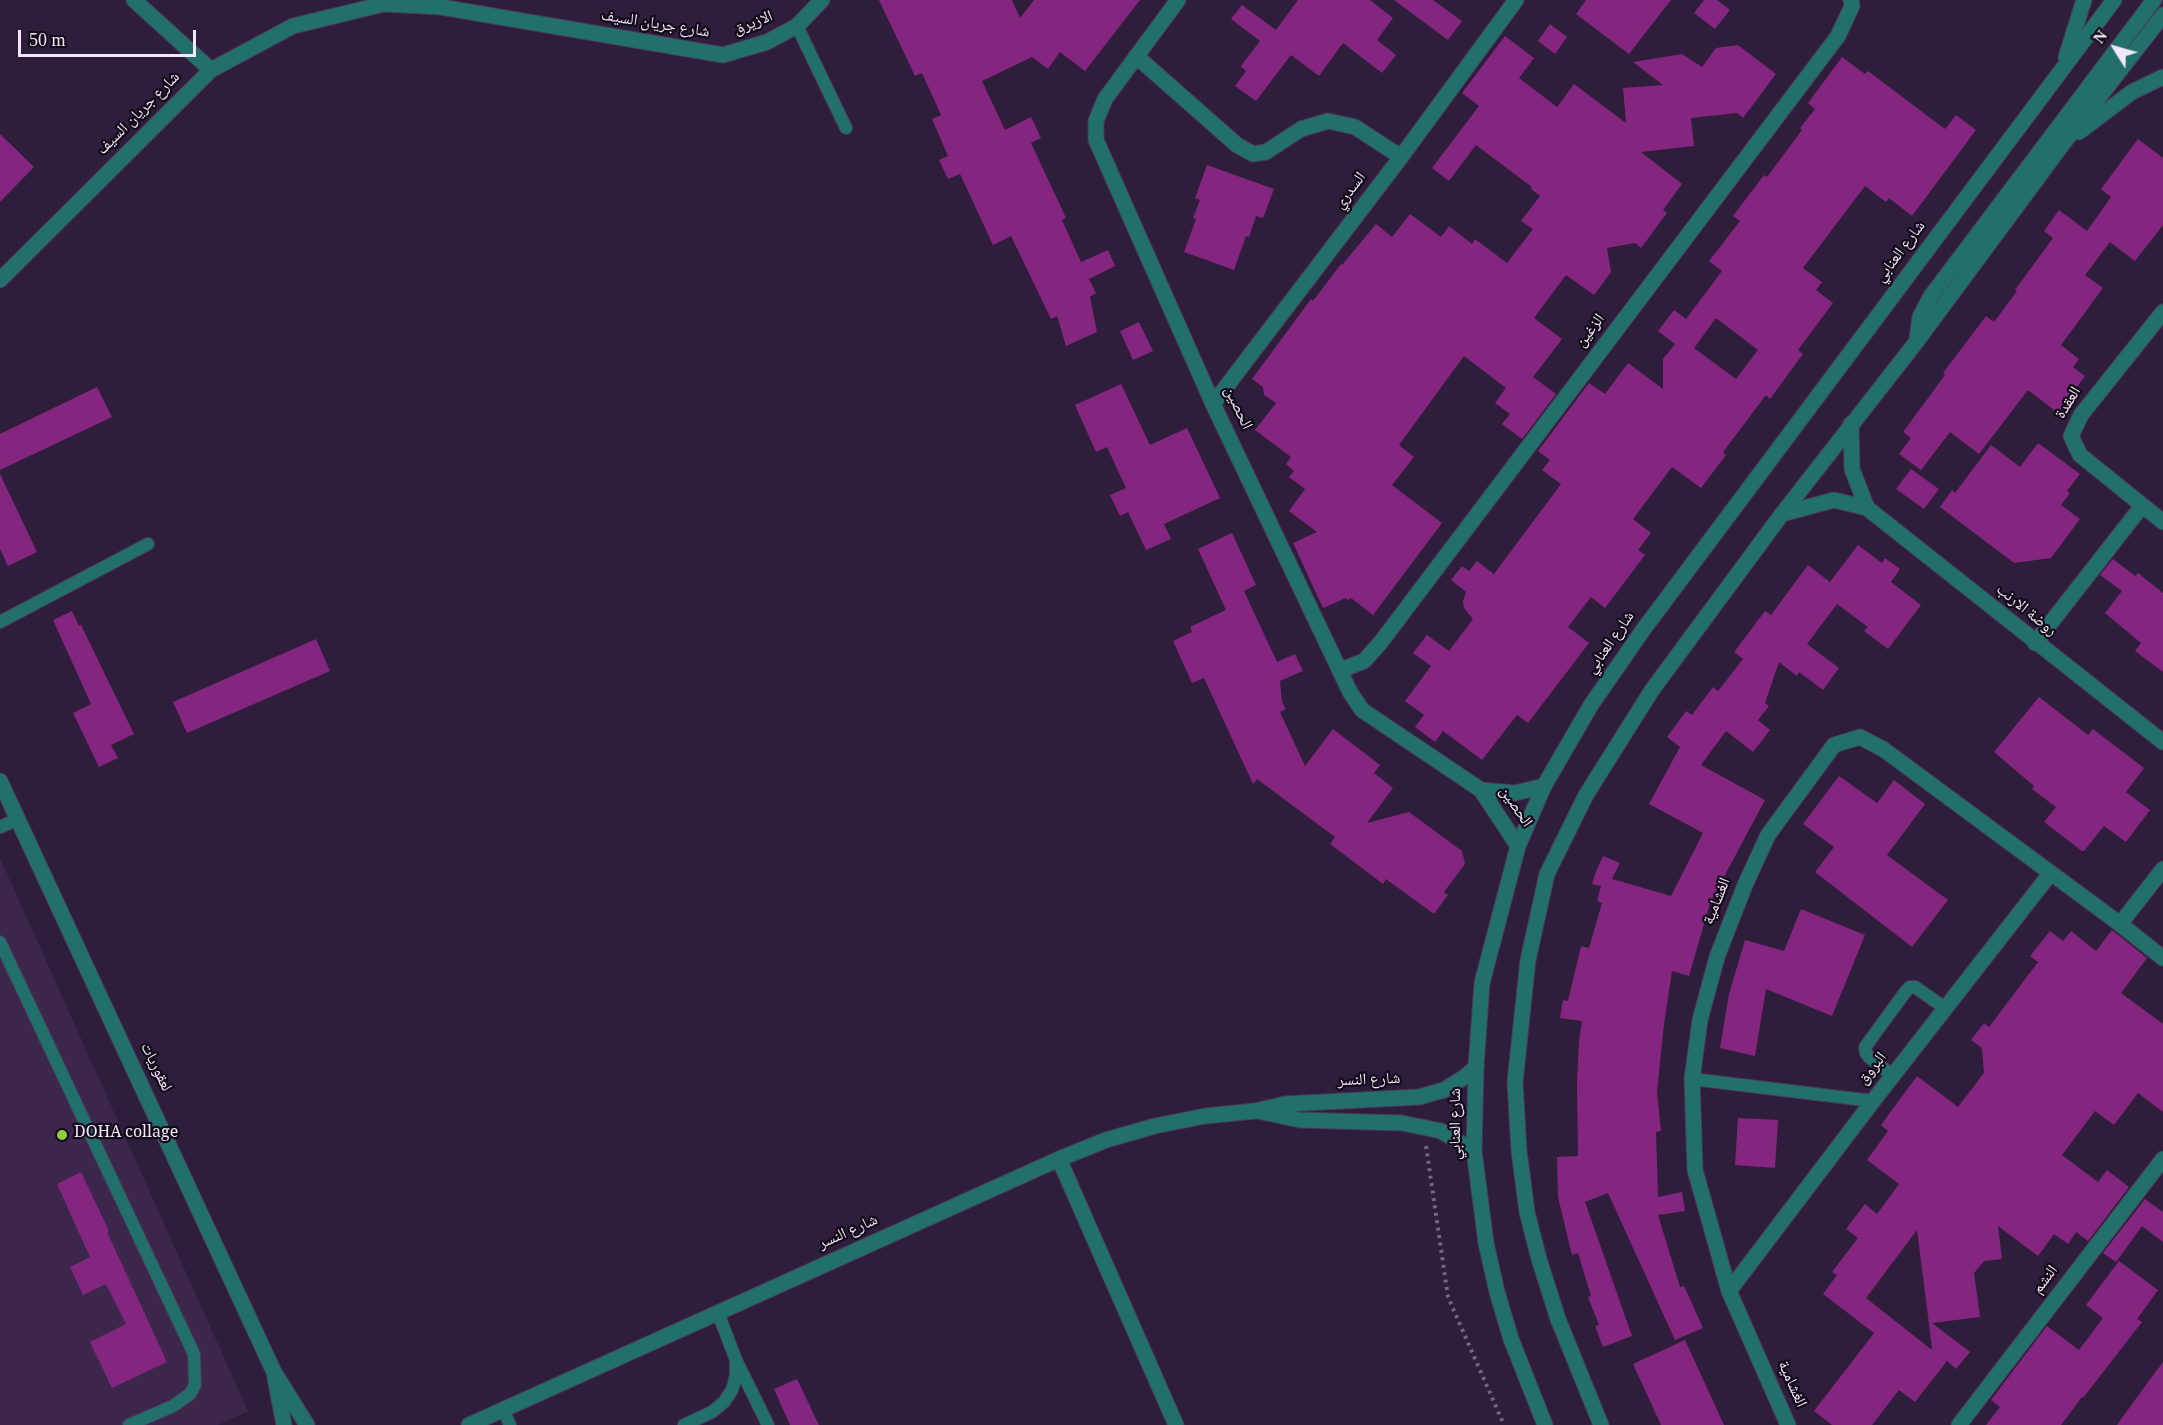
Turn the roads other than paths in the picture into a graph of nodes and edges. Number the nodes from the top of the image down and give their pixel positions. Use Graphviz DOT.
graph roads {
  1 [pos="134,0"];
  2 [pos="822,0"];
  3 [pos="1179,0"];
  4 [pos="1516,0"];
  5 [pos="1851,0"];
  6 [pos="2084,0"];
  7 [pos="2114,0"];
  8 [pos="2154,0"];
  9 [pos="2163,15"];
  10 [pos="797,26"];
  11 [pos="723,55"];
  12 [pos="1136,56"];
  13 [pos="2062,68"];
  14 [pos="211,70"];
  15 [pos="2163,76"];
  16 [pos="846,128"];
  17 [pos="2062,145"];
  18 [pos="1401,157"];
  19 [pos="0,280"];
  20 [pos="2163,312"];
  21 [pos="1917,341"];
  22 [pos="1213,404"];
  23 [pos="1851,424"];
  24 [pos="2142,506"];
  25 [pos="1867,508"];
  26 [pos="1782,514"];
  27 [pos="2163,522"];
  28 [pos="148,544"];
  29 [pos="0,622"];
  30 [pos="2036,643"];
  31 [pos="1341,670"];
  32 [pos="2163,742"];
  33 [pos="0,781"];
  34 [pos="1544,786"];
  35 [pos="1481,790"];
  36 [pos="18,819"];
  37 [pos="0,827"];
  38 [pos="1518,846"];
  39 [pos="2163,869"];
  40 [pos="2050,874"];
  41 [pos="2120,924"];
  42 [pos="0,942"];
  43 [pos="2163,958"];
  44 [pos="1945,1008"];
  45 [pos="1476,1067"];
  46 [pos="1893,1076"];
  47 [pos="1692,1079"];
  48 [pos="1873,1101"];
  49 [pos="1255,1110"];
  50 [pos="1474,1151"];
  51 [pos="2163,1159"];
  52 [pos="1059,1160"];
  53 [pos="1729,1291"];
  54 [pos="718,1312"];
  55 [pos="736,1360"];
  56 [pos="274,1372"];
  57 [pos="503,1409"];
  58 [pos="129,1425"];
  59 [pos="284,1425"];
  60 [pos="307,1425"];
  61 [pos="469,1425"];
  62 [pos="510,1425"];
  63 [pos="684,1425"];
  64 [pos="768,1425"];
  65 [pos="1176,1425"];
  66 [pos="1545,1425"];
  67 [pos="1601,1425"];
  68 [pos="1788,1425"];
  69 [pos="1959,1425"];
  1 -- 14 [label="street"];
  2 -- 10 [label="street, الازيرق"];
  3 -- 12 [label="street, الحصين"];
  4 -- 18 [label="street, السدري"];
  5 -- 31 [label="street, الزغين"];
  6 -- 13 [label="street"];
  7 -- 13 [label="street, شارع العنابي"];
  8 -- 21 [label="street"];
  9 -- 17 [label="street"];
  10 -- 11 [label="street, الازيرق"];
  10 -- 16 [label="lane"];
  11 -- 14 [label="street, شارع جريان السيف"];
  12 -- 18 [label="street"];
  12 -- 22 [label="street, الحصين"];
  13 -- 34 [label="street, شارع العنابي"];
  14 -- 19 [label="street, شارع جريان السيف"];
  15 -- 17 [label="street"];
  17 -- 21 [label="street"];
  18 -- 22 [label="street, السدري"];
  20 -- 24 [label="street, العقدة"];
  21 -- 23 [label="street"];
  22 -- 31 [label="street, الحصين"];
  23 -- 25 [label="street, روضة الارنب"];
  23 -- 26 [label="street"];
  24 -- 27 [label="street, العقدة"];
  24 -- 30 [label="street"];
  25 -- 26 [label="street, روضة الارنب"];
  25 -- 30 [label="street, روضة الارنب"];
  26 -- 67 [label="street"];
  28 -- 29 [label="lane"];
  30 -- 32 [label="street, روضة الارنب"];
  31 -- 35 [label="street, الحصين"];
  33 -- 36 [label="street, لعقوريات"];
  34 -- 35 [label="street, الحصين"];
  34 -- 38 [label="street, شارع العنابي"];
  35 -- 38 [label="street, الحصين"];
  36 -- 37 [label="lane"];
  36 -- 56 [label="street, لعقوريات"];
  38 -- 45 [label="street, شارع العنابي"];
  39 -- 41 [label="street"];
  40 -- 41 [label="street, الغشامية"];
  40 -- 44 [label="street, البروق"];
  40 -- 47 [label="street, الغشامية"];
  41 -- 43 [label="street, الغشامية"];
  42 -- 58 [label="lane"];
  44 -- 46 [label="street, البروق"];
  44 -- 46 [label="lane"];
  45 -- 49 [label="street, شارع النسر"];
  45 -- 50 [label="street, شارع العنابي"];
  46 -- 48 [label="street, البروق"];
  47 -- 48 [label="lane"];
  47 -- 53 [label="street, الغشامية"];
  48 -- 53 [label="street, البروق"];
  49 -- 50 [label="street, شارع النسر"];
  49 -- 52 [label="street, شارع النسر"];
  50 -- 66 [label="street, شارع العنابي"];
  51 -- 69 [label="street, النشم"];
  52 -- 54 [label="street, شارع النسر"];
  52 -- 65 [label="street"];
  53 -- 68 [label="street, الغشامية"];
  54 -- 55 [label="lane"];
  54 -- 57 [label="street, شارع النسر"];
  55 -- 63 [label="lane"];
  55 -- 64 [label="lane"];
  56 -- 59 [label="street, لعقوريات"];
  56 -- 60 [label="street, لعقوريات"];
  57 -- 61 [label="street, شارع النسر"];
  57 -- 62 [label="lane"];
}
